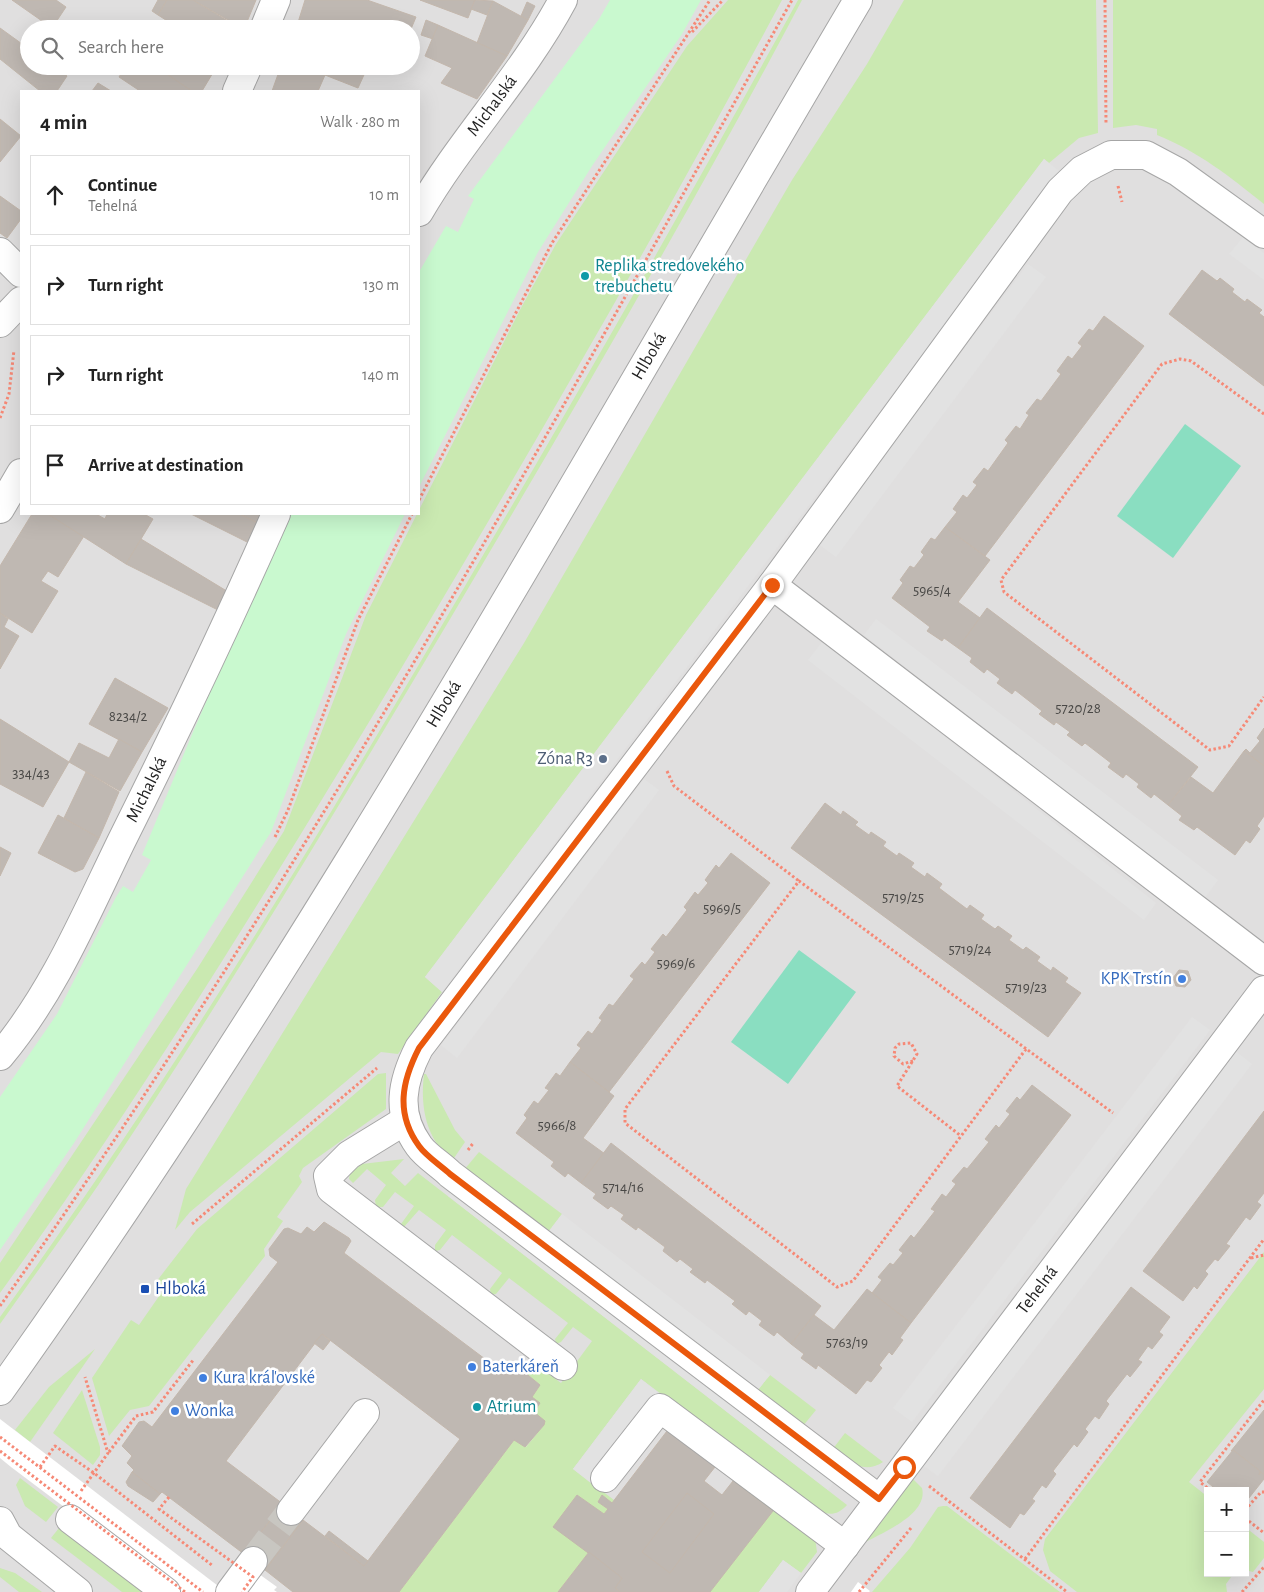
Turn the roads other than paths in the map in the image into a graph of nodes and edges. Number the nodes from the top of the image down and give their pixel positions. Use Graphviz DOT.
graph roads {
  1 [pos="276,0"];
  2 [pos="564,0"];
  3 [pos="858,0"];
  4 [pos="268,20"];
  5 [pos="244,75"];
  6 [pos="237,90"];
  7 [pos="420,210"];
  8 [pos="1264,234"];
  9 [pos="0,252"];
  10 [pos="20,272"];
  11 [pos="20,302"];
  12 [pos="0,323"];
  13 [pos="20,475"];
  14 [pos="0,509"];
  15 [pos="276,515"];
  16 [pos="772,585"];
  17 [pos="1264,961"];
  18 [pos="1264,990"];
  19 [pos="0,1056"];
  20 [pos="406,1120"];
  21 [pos="563,1366"];
  22 [pos="0,1390"];
  23 [pos="365,1413"];
  24 [pos="605,1478"];
  25 [pos="879,1499"];
  26 [pos="291,1511"];
  27 [pos="70,1519"];
  28 [pos="2,1531"];
  29 [pos="845,1546"];
  30 [pos="253,1561"];
  31 [pos="238,1590"];
  32 [pos="78,1592"];
  33 [pos="166,1592"];
  34 [pos="810,1592"];
  1 -- 4 [label="street"];
  2 -- 7 [label="street, Michalská"];
  3 -- 22 [label="street, Hlboká"];
  5 -- 6 [label="street"];
  8 -- 16 [label="street"];
  9 -- 10 [label="street"];
  11 -- 12 [label="street"];
  13 -- 14 [label="street"];
  15 -- 19 [label="street, Michalská"];
  16 -- 17 [label="street"];
  16 -- 20 [label="street"];
  18 -- 25 [label="street, Tehelná"];
  20 -- 21 [label="street"];
  20 -- 25 [label="street"];
  23 -- 26 [label="street"];
  24 -- 29 [label="street"];
  25 -- 29 [label="street, Tehelná"];
  27 -- 33 [label="street"];
  28 -- 32 [label="street"];
  29 -- 34 [label="street, Tehelná"];
  30 -- 31 [label="street"];
}
